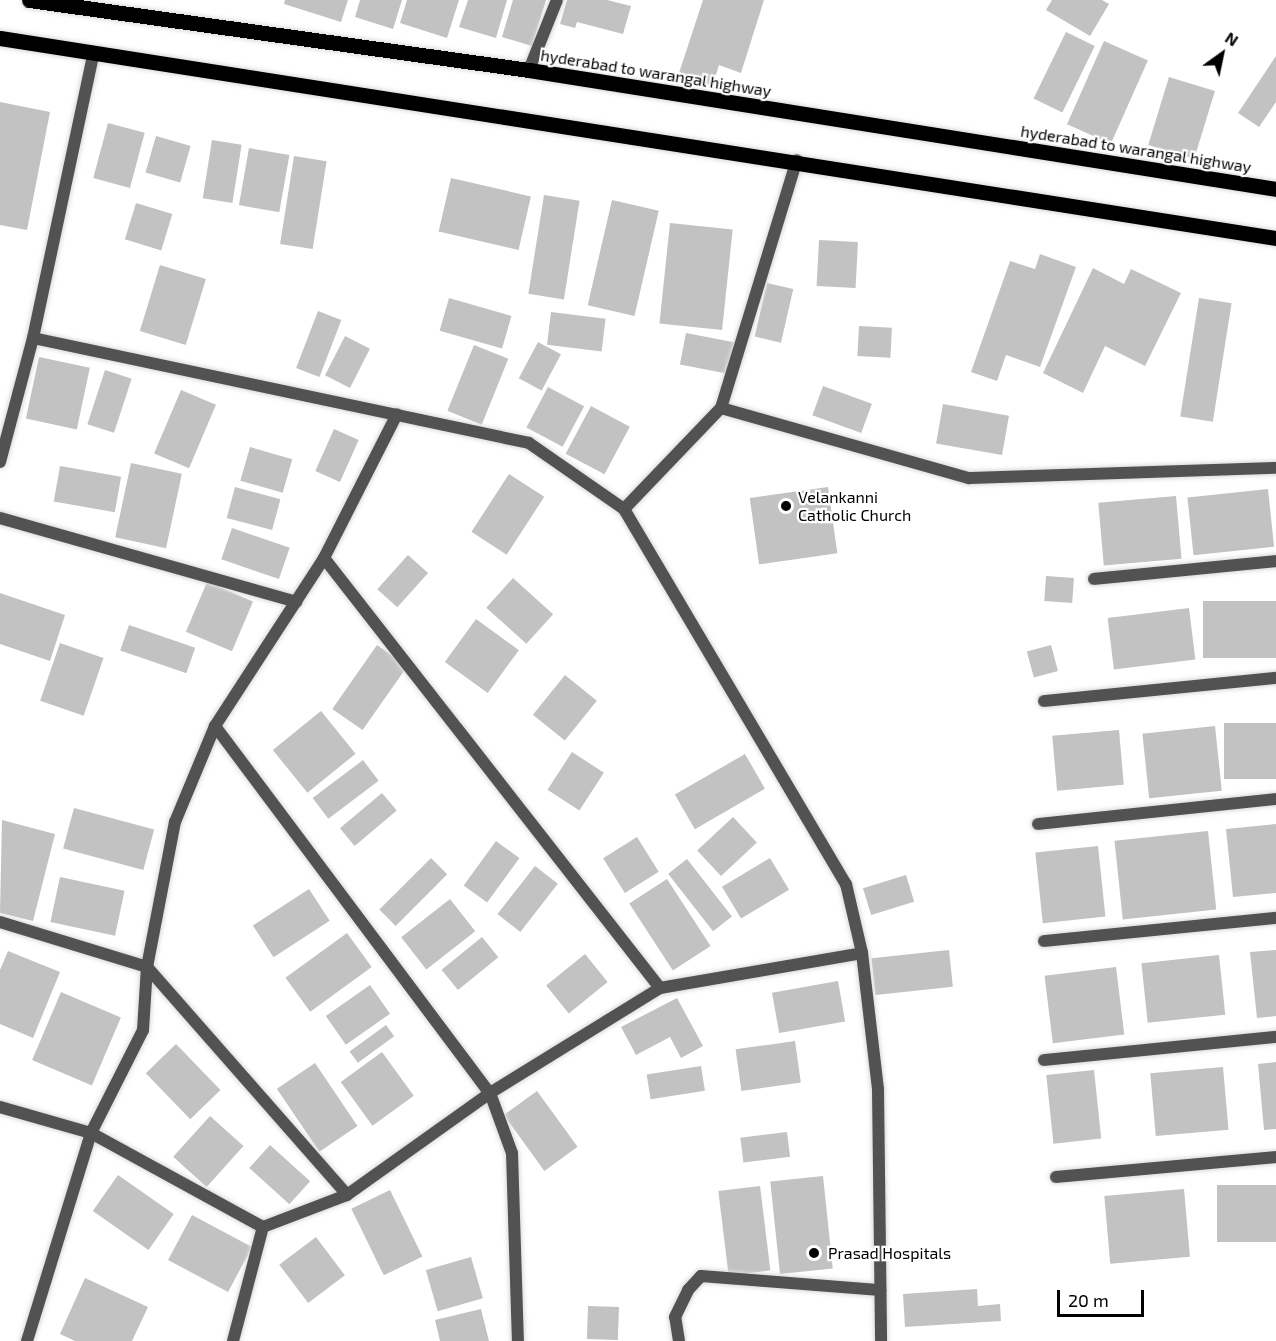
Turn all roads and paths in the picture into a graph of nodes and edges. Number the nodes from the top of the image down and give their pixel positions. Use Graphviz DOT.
graph roads {
  1 [pos="29,0"];
  2 [pos="557,0"];
  3 [pos="0,38"];
  4 [pos="94,52"];
  5 [pos="529,70"];
  6 [pos="797,160"];
  7 [pos="1276,189"];
  8 [pos="1276,238"];
  9 [pos="33,338"];
  10 [pos="721,408"];
  11 [pos="397,414"];
  12 [pos="0,462"];
  13 [pos="1276,468"];
  14 [pos="624,509"];
  15 [pos="0,518"];
  16 [pos="324,558"];
  17 [pos="1276,561"];
  18 [pos="1094,579"];
  19 [pos="296,602"];
  20 [pos="1276,678"];
  21 [pos="1044,701"];
  22 [pos="215,726"];
  23 [pos="1276,799"];
  24 [pos="1038,824"];
  25 [pos="1276,918"];
  26 [pos="0,922"];
  27 [pos="1044,941"];
  28 [pos="862,953"];
  29 [pos="147,967"];
  30 [pos="660,988"];
  31 [pos="1276,1037"];
  32 [pos="1044,1060"];
  33 [pos="490,1093"];
  34 [pos="0,1107"];
  35 [pos="91,1133"];
  36 [pos="1276,1157"];
  37 [pos="1056,1177"];
  38 [pos="346,1195"];
  39 [pos="263,1227"];
  40 [pos="880,1290"];
  41 [pos="27,1341"];
  42 [pos="233,1341"];
  43 [pos="518,1341"];
  44 [pos="679,1341"];
  45 [pos="881,1341"];
  1 -- 5 [label="main road, hyderabad to warangal highway"];
  2 -- 5 [label="street"];
  3 -- 4 [label="main road"];
  4 -- 6 [label="main road"];
  4 -- 9 [label="street"];
  5 -- 7 [label="main road, hyderabad to warangal highway"];
  6 -- 8 [label="main road"];
  6 -- 10 [label="street"];
  9 -- 11 [label="street"];
  9 -- 12 [label="street"];
  10 -- 13 [label="street"];
  10 -- 14 [label="street"];
  11 -- 14 [label="street"];
  11 -- 16 [label="street"];
  14 -- 28 [label="street"];
  15 -- 19 [label="street"];
  16 -- 19 [label="street"];
  16 -- 30 [label="street"];
  17 -- 18 [label="street"];
  19 -- 22 [label="street"];
  20 -- 21 [label="street"];
  22 -- 29 [label="street"];
  22 -- 33 [label="street"];
  23 -- 24 [label="street"];
  25 -- 27 [label="street"];
  26 -- 29 [label="street"];
  28 -- 30 [label="street"];
  28 -- 40 [label="street"];
  29 -- 35 [label="street"];
  29 -- 38 [label="street"];
  30 -- 33 [label="street"];
  31 -- 32 [label="street"];
  33 -- 38 [label="street"];
  33 -- 43 [label="street"];
  34 -- 35 [label="street"];
  35 -- 39 [label="street"];
  35 -- 41 [label="street"];
  36 -- 37 [label="street"];
  38 -- 39 [label="street"];
  39 -- 42 [label="street"];
  40 -- 44 [label="street"];
  40 -- 45 [label="street"];
}
